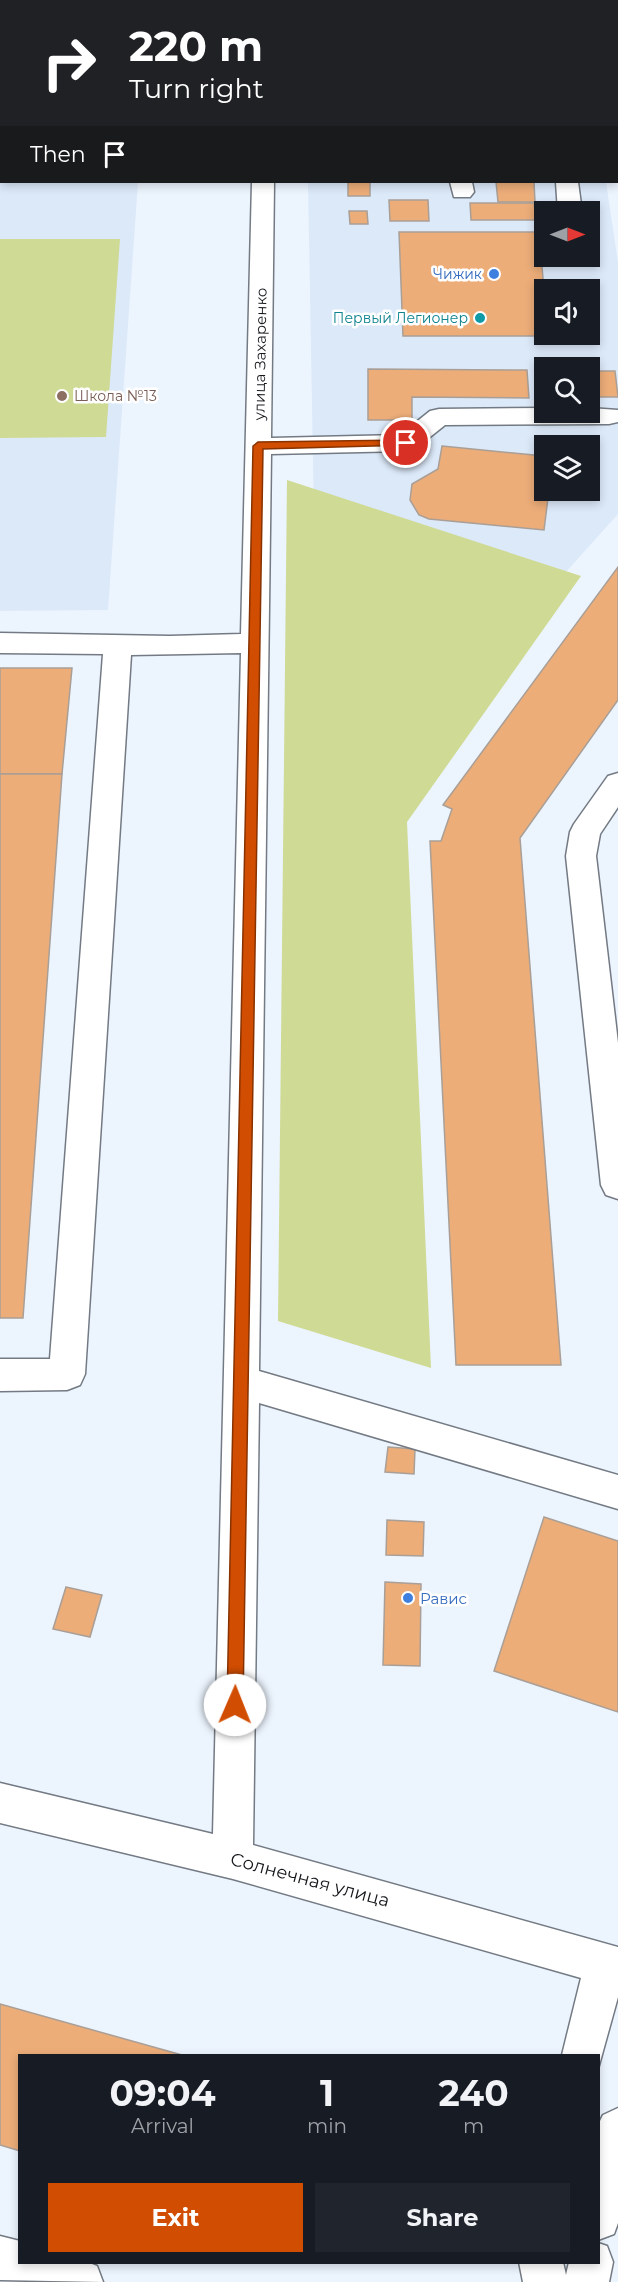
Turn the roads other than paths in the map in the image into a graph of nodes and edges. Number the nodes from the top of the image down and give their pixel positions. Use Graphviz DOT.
graph roads {
  1 [pos="263,183"];
  2 [pos="567,183"];
  3 [pos="569,201"];
  4 [pos="609,416"];
  5 [pos="258,446"];
  6 [pos="0,643"];
  7 [pos="256,643"];
  8 [pos="118,645"];
  9 [pos="618,784"];
  10 [pos="612,1064"];
  11 [pos="618,1185"];
  12 [pos="0,1375"];
  13 [pos="242,1382"];
  14 [pos="618,1492"];
  15 [pos="0,1803"];
  16 [pos="233,1858"];
  17 [pos="611,1966"];
  18 [pos="583,2054"];
  19 [pos="618,2130"];
  20 [pos="607,2196"];
  21 [pos="0,2258"];
  22 [pos="18,2263"];
  23 [pos="20,2264"];
  24 [pos="541,2264"];
  25 [pos="591,2264"];
  26 [pos="81,2282"];
  27 [pos="545,2282"];
  28 [pos="587,2282"];
  1 -- 5 [label="street, улица Захаренко"];
  2 -- 3 [label="street"];
  4 -- 5 [label="street"];
  5 -- 7 [label="street, улица Захаренко"];
  6 -- 8 [label="street"];
  7 -- 8 [label="street"];
  7 -- 13 [label="street, улица Захаренко"];
  8 -- 12 [label="street"];
  9 -- 10 [label="street"];
  10 -- 11 [label="street"];
  13 -- 14 [label="street"];
  13 -- 16 [label="street, улица Захаренко"];
  15 -- 16 [label="street, Солнечная улица"];
  16 -- 17 [label="street, Солнечная улица"];
  17 -- 18 [label="street"];
  19 -- 20 [label="street"];
  21 -- 22 [label="street"];
  23 -- 26 [label="street"];
  24 -- 27 [label="street"];
  25 -- 28 [label="street"];
}
